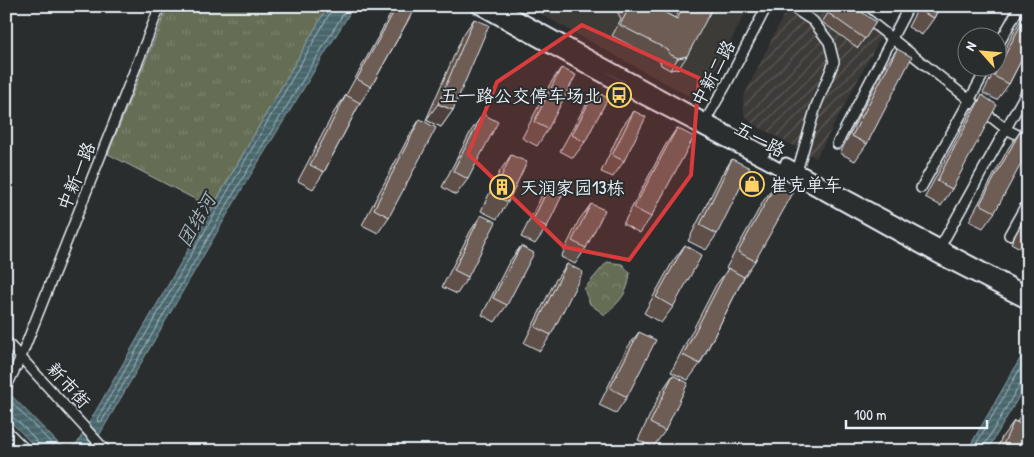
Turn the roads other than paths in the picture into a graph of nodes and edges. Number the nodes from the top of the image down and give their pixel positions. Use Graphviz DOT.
graph roads {
  1 [pos="160,6"];
  2 [pos="476,6"];
  3 [pos="497,6"];
  4 [pos="767,6"];
  5 [pos="790,6"];
  6 [pos="851,6"];
  7 [pos="909,6"];
  8 [pos="1019,8"];
  9 [pos="1028,15"];
  10 [pos="1006,31"];
  11 [pos="892,39"];
  12 [pos="982,78"];
  13 [pos="1028,89"];
  14 [pos="970,100"];
  15 [pos="704,124"];
  16 [pos="1006,129"];
  17 [pos="1028,140"];
  18 [pos="837,144"];
  19 [pos="795,178"];
  20 [pos="922,188"];
  21 [pos="1028,201"];
  22 [pos="1009,235"];
  23 [pos="936,256"];
  24 [pos="1028,292"];
  25 [pos="1028,303"];
  26 [pos="6,342"];
  27 [pos="21,357"];
  28 [pos="8,385"];
  29 [pos="6,430"];
  30 [pos="27,451"];
  31 [pos="106,451"];
  1 -- 27 [label="street, 中新一路"];
  2 -- 15 [label="main road, 五一路"];
  3 -- 15 [label="main road, 五一路"];
  4 -- 15 [label="street, 中新二路"];
  5 -- 19 [label="street"];
  6 -- 11 [label="street"];
  7 -- 11 [label="street"];
  8 -- 9 [label="street"];
  8 -- 10 [label="street"];
  11 -- 14 [label="street"];
  11 -- 18 [label="street"];
  12 -- 14 [label="street"];
  13 -- 16 [label="street"];
  14 -- 16 [label="street"];
  14 -- 20 [label="street"];
  15 -- 19 [label="main road, 五一路"];
  15 -- 24 [label="main road, 五一路"];
  16 -- 17 [label="street"];
  16 -- 23 [label="street"];
  19 -- 23 [label="main road, 五一路"];
  21 -- 22 [label="street"];
  23 -- 25 [label="main road, 五一路"];
  26 -- 27 [label="street, 新市街"];
  27 -- 28 [label="street, 中新一路"];
  27 -- 31 [label="street, 新市街"];
  29 -- 30 [label="street"];
}
